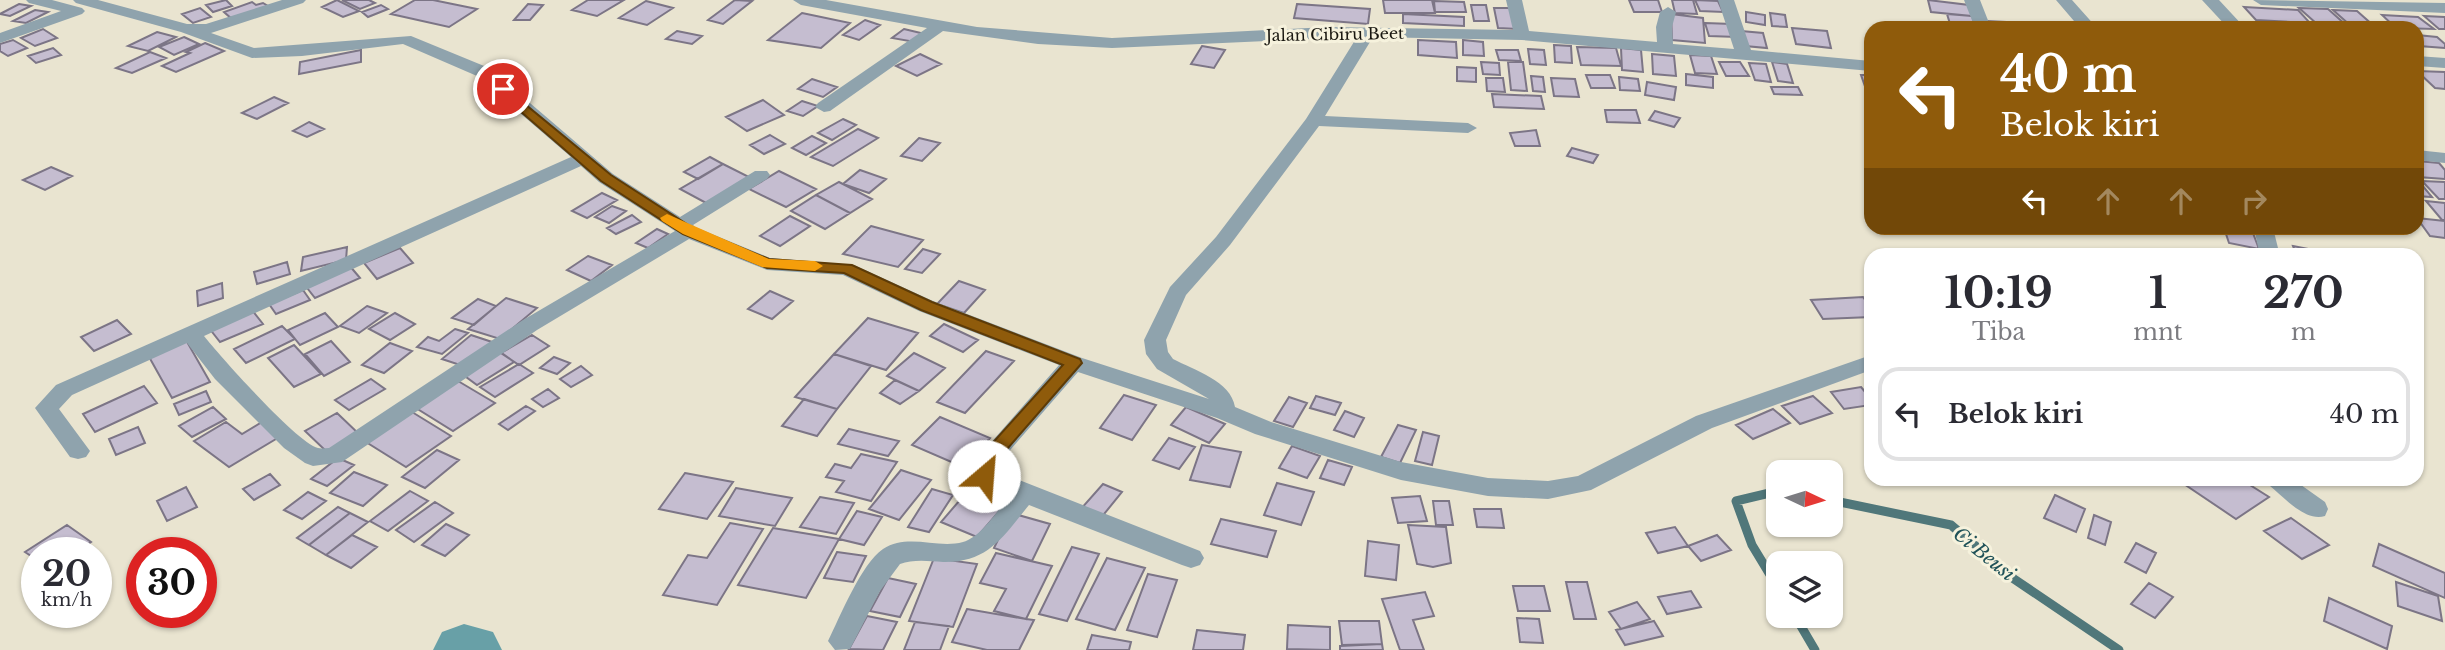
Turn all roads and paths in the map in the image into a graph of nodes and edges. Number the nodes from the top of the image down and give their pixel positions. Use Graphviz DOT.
graph roads {
  1 [pos="34,0"];
  2 [pos="81,0"];
  3 [pos="298,0"];
  4 [pos="1514,0"];
  5 [pos="1726,0"];
  6 [pos="1972,0"];
  7 [pos="2064,0"];
  8 [pos="2210,0"];
  9 [pos="2261,0"];
  10 [pos="810,1"];
  11 [pos="2445,8"];
  12 [pos="1668,12"];
  13 [pos="1980,21"];
  14 [pos="2083,21"];
  15 [pos="2230,21"];
  16 [pos="939,26"];
  17 [pos="187,29"];
  18 [pos="1368,32"];
  19 [pos="1521,35"];
  20 [pos="0,38"];
  21 [pos="1665,47"];
  22 [pos="1744,54"];
  23 [pos="2424,62"];
  24 [pos="2445,63"];
  25 [pos="1864,65"];
  26 [pos="824,107"];
  27 [pos="1314,121"];
  28 [pos="1468,128"];
  29 [pos="2424,156"];
  30 [pos="583,158"];
  31 [pos="2445,158"];
  32 [pos="761,175"];
  33 [pos="684,228"];
  34 [pos="190,333"];
  35 [pos="1074,363"];
  36 [pos="1864,365"];
  37 [pos="1225,412"];
  38 [pos="78,451"];
  39 [pos="2286,486"];
  40 [pos="1025,494"];
  41 [pos="2316,509"];
  42 [pos="1191,558"];
  43 [pos="841,641"];
  1 -- 20 [label="street"];
  2 -- 17 [label="street"];
  3 -- 17 [label="street"];
  4 -- 19 [label="street"];
  5 -- 22 [label="street"];
  6 -- 13 [label="street"];
  7 -- 14 [label="street"];
  8 -- 15 [label="street"];
  9 -- 11 [label="street"];
  10 -- 16 [label="street, Jalan Cibiru Beet"];
  12 -- 21 [label="street"];
  16 -- 18 [label="street, Jalan Cibiru Beet"];
  16 -- 26 [label="street"];
  17 -- 30 [label="street"];
  18 -- 19 [label="street, Jalan Cibiru Beet"];
  18 -- 27 [label="street"];
  19 -- 21 [label="street, Jalan Cibiru Beet"];
  21 -- 22 [label="street, Jalan Cibiru Beet"];
  22 -- 25 [label="street, Jalan Cibiru Beet"];
  23 -- 24 [label="street"];
  27 -- 28 [label="street"];
  27 -- 37 [label="street"];
  29 -- 31 [label="street"];
  30 -- 33 [label="street"];
  30 -- 34 [label="street"];
  32 -- 33 [label="street"];
  33 -- 34 [label="street"];
  33 -- 35 [label="street"];
  34 -- 38 [label="street"];
  35 -- 37 [label="street"];
  35 -- 40 [label="street"];
  36 -- 37 [label="street"];
  39 -- 41 [label="street"];
  40 -- 42 [label="street"];
  40 -- 43 [label="street"];
}
